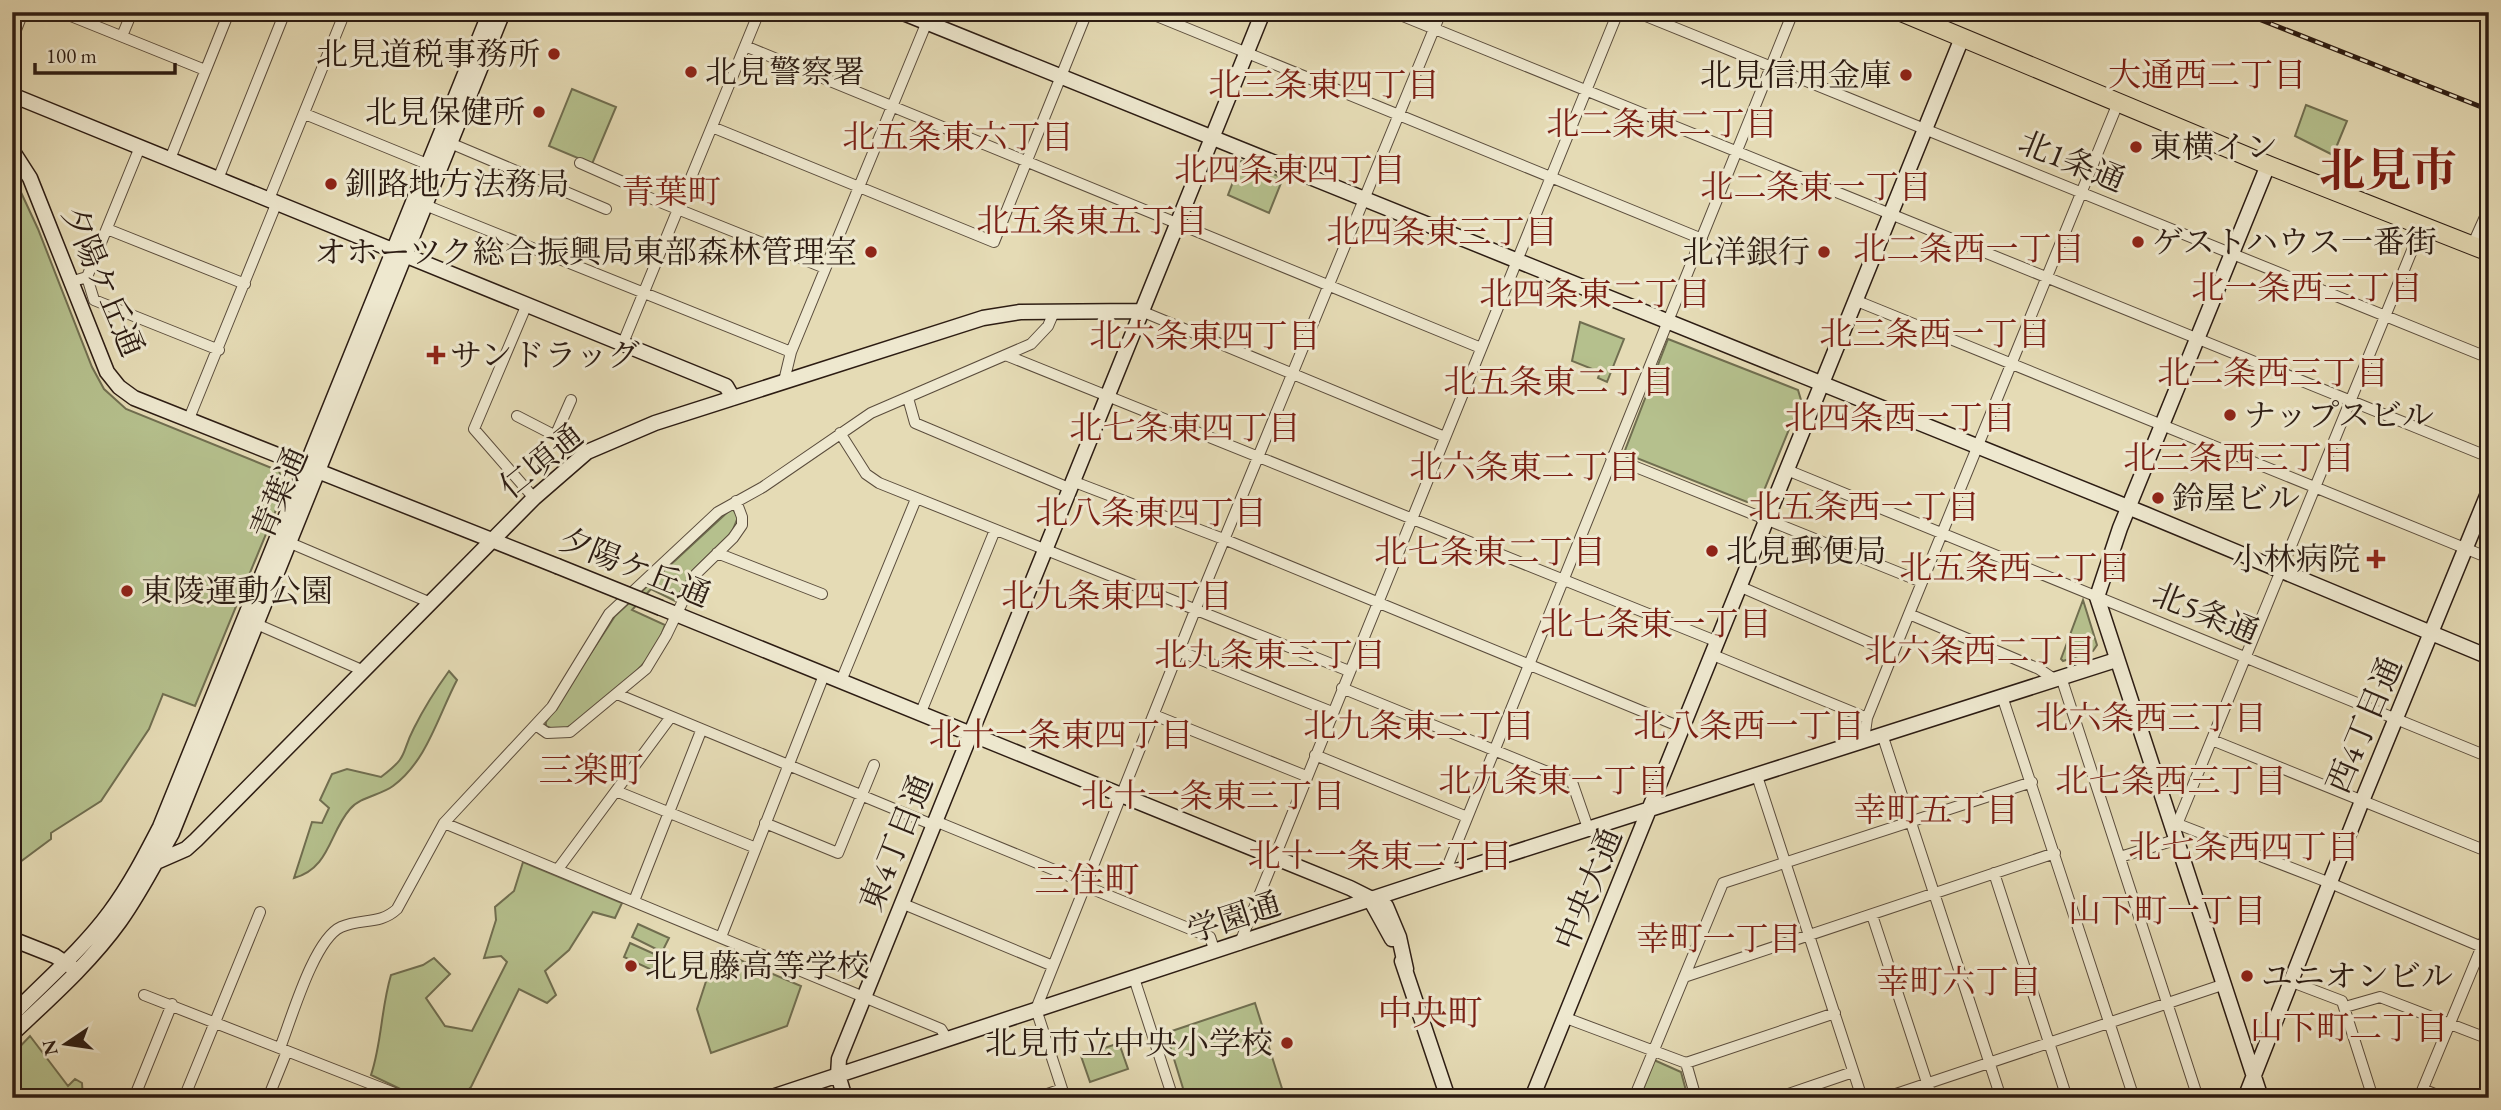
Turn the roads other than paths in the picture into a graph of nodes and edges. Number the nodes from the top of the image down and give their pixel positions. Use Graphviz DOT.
graph roads {
  1 [pos="23,12"];
  2 [pos="132,12"];
  3 [pos="229,12"];
  4 [pos="285,12"];
  5 [pos="345,12"];
  6 [pos="490,12"];
  7 [pos="503,12"];
  8 [pos="759,12"];
  9 [pos="901,12"];
  10 [pos="1087,12"];
  11 [pos="1147,12"];
  12 [pos="1263,12"];
  13 [pos="1393,12"];
  14 [pos="1441,12"];
  15 [pos="1618,12"];
  16 [pos="1636,12"];
  17 [pos="1793,12"];
  18 [pos="1901,12"];
  19 [pos="2480,12"];
  20 [pos="65,13"];
  21 [pos="2489,16"];
  22 [pos="928,18"];
  23 [pos="1434,29"];
  24 [pos="122,36"];
  25 [pos="1962,38"];
  26 [pos="12,40"];
  27 [pos="745,46"];
  28 [pos="1246,53"];
  29 [pos="1771,67"];
  30 [pos="205,70"];
  31 [pos="1060,76"];
  32 [pos="1586,90"];
  33 [pos="12,95"];
  34 [pos="2118,103"];
  35 [pos="892,108"];
  36 [pos="305,114"];
  37 [pos="1398,115"];
  38 [pos="712,127"];
  39 [pos="1927,129"];
  40 [pos="1213,139"];
  41 [pos="450,143"];
  42 [pos="139,147"];
  43 [pos="12,150"];
  44 [pos="1736,153"];
  45 [pos="170,159"];
  46 [pos="580,163"];
  47 [pos="1026,163"];
  48 [pos="2268,165"];
  49 [pos="434,167"];
  50 [pos="1550,176"];
  51 [pos="218,179"];
  52 [pos="858,188"];
  53 [pos="2080,193"];
  54 [pos="1363,199"];
  55 [pos="273,201"];
  56 [pos="425,205"];
  57 [pos="2489,208"];
  58 [pos="606,209"];
  59 [pos="677,209"];
  60 [pos="1892,216"];
  61 [pos="1177,224"];
  62 [pos="2422,226"];
  63 [pos="107,229"];
  64 [pos="1702,239"];
  65 [pos="2480,249"];
  66 [pos="400,252"];
  67 [pos="2232,253"];
  68 [pos="1516,262"];
  69 [pos="825,268"];
  70 [pos="87,277"];
  71 [pos="2045,280"];
  72 [pos="70,282"];
  73 [pos="245,284"];
  74 [pos="1330,286"];
  75 [pos="643,293"];
  76 [pos="1857,301"];
  77 [pos="527,304"];
  78 [pos="1141,311"];
  79 [pos="1054,312"];
  80 [pos="2384,317"];
  81 [pos="1666,323"];
  82 [pos="2197,340"];
  83 [pos="623,343"];
  84 [pos="1481,348"];
  85 [pos="219,350"];
  86 [pos="791,352"];
  87 [pos="1008,356"];
  88 [pos="2489,358"];
  89 [pos="2011,362"];
  90 [pos="1294,372"];
  91 [pos="784,381"];
  92 [pos="1822,386"];
  93 [pos="1107,395"];
  94 [pos="733,398"];
  95 [pos="908,398"];
  96 [pos="571,400"];
  97 [pos="2348,401"];
  98 [pos="517,416"];
  99 [pos="188,421"];
  100 [pos="2162,425"];
  101 [pos="840,433"];
  102 [pos="556,434"];
  103 [pos="1445,437"];
  104 [pos="1976,448"];
  105 [pos="587,452"];
  106 [pos="1260,456"];
  107 [pos="1612,457"];
  108 [pos="2489,457"];
  109 [pos="312,469"];
  110 [pos="1787,470"];
  111 [pos="1071,484"];
  112 [pos="2315,487"];
  113 [pos="2489,491"];
  114 [pos="534,498"];
  115 [pos="916,499"];
  116 [pos="736,501"];
  117 [pos="2128,508"];
  118 [pos="1412,518"];
  119 [pos="1769,520"];
  120 [pos="995,530"];
  121 [pos="1942,532"];
  122 [pos="1226,540"];
  123 [pos="492,541"];
  124 [pos="288,542"];
  125 [pos="1045,548"];
  126 [pos="2466,549"];
  127 [pos="718,553"];
  128 [pos="2489,558"];
  129 [pos="2280,571"];
  130 [pos="1562,578"];
  131 [pos="1922,582"];
  132 [pos="1741,587"];
  133 [pos="822,594"];
  134 [pos="2096,597"];
  135 [pos="431,603"];
  136 [pos="1377,603"];
  137 [pos="1196,608"];
  138 [pos="677,614"];
  139 [pos="1909,614"];
  140 [pos="249,621"];
  141 [pos="2432,634"];
  142 [pos="1716,648"];
  143 [pos="1179,651"];
  144 [pos="1893,653"];
  145 [pos="2245,657"];
  146 [pos="2489,657"];
  147 [pos="2116,660"];
  148 [pos="1527,663"];
  149 [pos="363,671"];
  150 [pos="1349,671"];
  151 [pos="824,675"];
  152 [pos="2058,678"];
  153 [pos="841,681"];
  154 [pos="1342,688"];
  155 [pos="617,694"];
  156 [pos="2002,696"];
  157 [pos="921,712"];
  158 [pos="1332,712"];
  159 [pos="1154,715"];
  160 [pos="670,718"];
  161 [pos="1867,718"];
  162 [pos="2396,719"];
  163 [pos="537,726"];
  164 [pos="1683,728"];
  165 [pos="701,731"];
  166 [pos="971,732"];
  167 [pos="1882,734"];
  168 [pos="1864,740"];
  169 [pos="2212,740"];
  170 [pos="1492,751"];
  171 [pos="1315,755"];
  172 [pos="2489,757"];
  173 [pos="789,765"];
  174 [pos="874,765"];
  175 [pos="1306,776"];
  176 [pos="1757,776"];
  177 [pos="2032,782"];
  178 [pos="616,791"];
  179 [pos="1123,795"];
  180 [pos="862,796"];
  181 [pos="2362,801"];
  182 [pos="1650,811"];
  183 [pos="669,812"];
  184 [pos="1467,817"];
  185 [pos="1912,821"];
  186 [pos="444,823"];
  187 [pos="765,823"];
  188 [pos="934,823"];
  189 [pos="2174,824"];
  190 [pos="1589,831"];
  191 [pos="2175,840"];
  192 [pos="756,848"];
  193 [pos="2489,852"];
  194 [pos="2055,853"];
  195 [pos="1274,856"];
  196 [pos="2120,857"];
  197 [pos="1785,862"];
  198 [pos="155,863"];
  199 [pos="558,869"];
  200 [pos="138,870"];
  201 [pos="1994,873"];
  202 [pos="1444,875"];
  203 [pos="2330,883"];
  204 [pos="1085,884"];
  205 [pos="1935,893"];
  206 [pos="634,901"];
  207 [pos="1371,901"];
  208 [pos="901,903"];
  209 [pos="260,912"];
  210 [pos="1872,915"];
  211 [pos="2489,929"];
  212 [pos="721,937"];
  213 [pos="1809,937"];
  214 [pos="12,939"];
  215 [pos="1239,945"];
  216 [pos="2485,948"];
  217 [pos="1215,952"];
  218 [pos="71,966"];
  219 [pos="1054,966"];
  220 [pos="1684,977"];
  221 [pos="1134,978"];
  222 [pos="2292,982"];
  223 [pos="2222,985"];
  224 [pos="144,995"];
  225 [pos="864,996"];
  226 [pos="172,1004"];
  227 [pos="2166,1005"];
  228 [pos="2344,1007"];
  229 [pos="1036,1009"];
  230 [pos="1835,1013"];
  231 [pos="12,1015"];
  232 [pos="1566,1018"];
  233 [pos="214,1021"];
  234 [pos="2110,1023"];
  235 [pos="2451,1024"];
  236 [pos="12,1034"];
  237 [pos="947,1039"];
  238 [pos="2489,1039"];
  239 [pos="2050,1042"];
  240 [pos="284,1049"];
  241 [pos="1653,1052"];
  242 [pos="1990,1062"];
  243 [pos="1686,1063"];
  244 [pos="1853,1072"];
  245 [pos="838,1074"];
  246 [pos="2255,1078"];
  247 [pos="1927,1083"];
  248 [pos="1063,1093"];
  249 [pos="2421,1093"];
  250 [pos="388,1094"];
  251 [pos="134,1098"];
  252 [pos="184,1098"];
  253 [pos="268,1098"];
  254 [pos="407,1098"];
  255 [pos="769,1098"];
  256 [pos="845,1098"];
  257 [pos="1036,1098"];
  258 [pos="1173,1098"];
  259 [pos="1448,1098"];
  260 [pos="1532,1098"];
  261 [pos="1634,1098"];
  262 [pos="1696,1098"];
  263 [pos="1777,1098"];
  264 [pos="1862,1098"];
  265 [pos="1884,1098"];
  266 [pos="1932,1098"];
  267 [pos="2001,1098"];
  268 [pos="2067,1098"];
  269 [pos="2134,1098"];
  270 [pos="2197,1098"];
  271 [pos="2245,1098"];
  272 [pos="2261,1098"];
  273 [pos="2373,1098"];
  274 [pos="2444,1098"];
  1 -- 26 [label="street"];
  2 -- 24 [label="street"];
  3 -- 30 [label="street"];
  4 -- 51 [label="street"];
  5 -- 36 [label="street"];
  6 -- 49 [label="street, 青葉通"];
  7 -- 41 [label="street, 青葉通"];
  8 -- 27 [label="street"];
  9 -- 22 [label="street"];
  10 -- 31 [label="street"];
  11 -- 28 [label="street"];
  12 -- 28 [label="street, 東4丁目通"];
  13 -- 23 [label="street"];
  14 -- 23 [label="street"];
  15 -- 32 [label="street"];
  16 -- 29 [label="street, 北1条通"];
  17 -- 29 [label="street"];
  18 -- 25 [label="highway"];
  19 -- 21 [label="street"];
  20 -- 24 [label="street"];
  22 -- 31 [label="street"];
  22 -- 35 [label="street"];
  23 -- 32 [label="street"];
  23 -- 37 [label="street"];
  24 -- 30 [label="street"];
  25 -- 34 [label="highway"];
  25 -- 39 [label="street, 中央大通"];
  27 -- 35 [label="street"];
  27 -- 38 [label="street"];
  28 -- 37 [label="street"];
  28 -- 40 [label="street, 東4丁目通"];
  29 -- 39 [label="street, 北1条通"];
  29 -- 44 [label="street"];
  30 -- 45 [label="street"];
  31 -- 40 [label="street"];
  31 -- 47 [label="street"];
  32 -- 44 [label="street"];
  32 -- 50 [label="street"];
  33 -- 42 [label="street"];
  34 -- 48 [label="highway"];
  34 -- 53 [label="street"];
  35 -- 47 [label="street"];
  35 -- 52 [label="street"];
  36 -- 49 [label="street"];
  36 -- 55 [label="street"];
  37 -- 50 [label="street"];
  37 -- 54 [label="street"];
  38 -- 52 [label="street"];
  38 -- 59 [label="street"];
  39 -- 53 [label="street, 北1条通"];
  39 -- 60 [label="street, 中央大通"];
  40 -- 54 [label="street"];
  40 -- 61 [label="street, 東4丁目通"];
  41 -- 49 [label="street, 青葉通"];
  41 -- 58 [label="street"];
  42 -- 45 [label="street"];
  42 -- 63 [label="street"];
  43 -- 72 [label="street, 夕陽ケ丘通"];
  44 -- 60 [label="street"];
  44 -- 64 [label="street"];
  45 -- 51 [label="street"];
  46 -- 59 [label="street"];
  47 -- 52 [label="street"];
  47 -- 61 [label="street"];
  48 -- 62 [label="highway"];
  48 -- 67 [label="street"];
  49 -- 56 [label="street, 青葉通"];
  49 -- 66 [label="street, 青葉通"];
  50 -- 64 [label="street"];
  50 -- 68 [label="street"];
  51 -- 55 [label="street"];
  52 -- 69 [label="street"];
  53 -- 67 [label="street, 北1条通"];
  53 -- 71 [label="street"];
  54 -- 68 [label="street"];
  54 -- 74 [label="street"];
  55 -- 66 [label="street"];
  55 -- 73 [label="street"];
  56 -- 66 [label="street, 青葉通"];
  56 -- 75 [label="street"];
  57 -- 65 [label="street"];
  59 -- 69 [label="street"];
  59 -- 75 [label="street"];
  60 -- 71 [label="street"];
  60 -- 76 [label="street, 中央大通"];
  61 -- 74 [label="street"];
  61 -- 78 [label="street, 東4丁目通"];
  62 -- 65 [label="highway"];
  62 -- 80 [label="street"];
  63 -- 70 [label="street"];
  63 -- 73 [label="street"];
  64 -- 81 [label="street"];
  66 -- 77 [label="street"];
  66 -- 109 [label="street, 青葉通"];
  67 -- 80 [label="street, 北1条通"];
  67 -- 82 [label="street"];
  68 -- 81 [label="street"];
  68 -- 84 [label="street"];
  69 -- 86 [label="street"];
  70 -- 72 [label="street"];
  70 -- 85 [label="street"];
  71 -- 82 [label="street"];
  71 -- 89 [label="street"];
  72 -- 99 [label="street, 夕陽ケ丘通"];
  73 -- 85 [label="street"];
  74 -- 84 [label="street"];
  74 -- 90 [label="street"];
  75 -- 83 [label="street"];
  75 -- 86 [label="street"];
  76 -- 89 [label="street"];
  76 -- 92 [label="street, 中央大通"];
  77 -- 83 [label="street"];
  77 -- 114 [label="street"];
  78 -- 79 [label="street, 仁頃通"];
  78 -- 90 [label="street"];
  78 -- 93 [label="street, 東4丁目通"];
  79 -- 87 [label="street"];
  79 -- 91 [label="street, 仁頃通"];
  80 -- 88 [label="street, 北1条通"];
  80 -- 97 [label="street"];
  81 -- 92 [label="street"];
  81 -- 107 [label="street"];
  82 -- 97 [label="street"];
  82 -- 100 [label="street"];
  83 -- 94 [label="street"];
  84 -- 103 [label="street"];
  85 -- 99 [label="street"];
  86 -- 91 [label="street"];
  87 -- 93 [label="street"];
  87 -- 95 [label="street"];
  89 -- 100 [label="street"];
  89 -- 104 [label="street"];
  90 -- 103 [label="street"];
  90 -- 106 [label="street"];
  91 -- 94 [label="street, 仁頃通"];
  92 -- 104 [label="street"];
  92 -- 110 [label="street, 中央大通"];
  93 -- 106 [label="street"];
  93 -- 111 [label="street, 東4丁目通"];
  94 -- 105 [label="street, 仁頃通"];
  95 -- 101 [label="street"];
  95 -- 111 [label="street"];
  96 -- 102 [label="street"];
  97 -- 108 [label="street"];
  97 -- 112 [label="street"];
  98 -- 102 [label="street"];
  99 -- 109 [label="street, 夕陽ケ丘通"];
  100 -- 112 [label="street"];
  100 -- 117 [label="street"];
  101 -- 115 [label="street"];
  101 -- 116 [label="street"];
  102 -- 105 [label="street"];
  103 -- 118 [label="street"];
  104 -- 117 [label="street"];
  104 -- 121 [label="street"];
  105 -- 114 [label="street, 仁頃通"];
  106 -- 118 [label="street"];
  106 -- 122 [label="street"];
  107 -- 119 [label="street"];
  107 -- 130 [label="street"];
  109 -- 123 [label="street, 夕陽ケ丘通"];
  109 -- 124 [label="street, 青葉通"];
  109 -- 140 [label="street, 青葉通"];
  110 -- 119 [label="street, 中央大通"];
  110 -- 121 [label="street, 北5条通"];
  111 -- 122 [label="street"];
  111 -- 125 [label="street, 東4丁目通"];
  112 -- 126 [label="street"];
  112 -- 129 [label="street"];
  113 -- 126 [label="street, 西4丁目通"];
  114 -- 123 [label="street, 仁頃通"];
  115 -- 120 [label="street"];
  115 -- 153 [label="street"];
  116 -- 127 [label="street"];
  116 -- 163 [label="street"];
  117 -- 129 [label="street"];
  117 -- 134 [label="street"];
  118 -- 130 [label="street"];
  118 -- 136 [label="street"];
  119 -- 131 [label="street"];
  119 -- 132 [label="street, 中央大通"];
  120 -- 125 [label="street"];
  120 -- 157 [label="street"];
  121 -- 131 [label="street"];
  121 -- 134 [label="street, 北5条通"];
  122 -- 136 [label="street"];
  122 -- 137 [label="street"];
  123 -- 135 [label="street, 仁頃通"];
  123 -- 138 [label="street, 夕陽ケ丘通, bridge"];
  124 -- 135 [label="street"];
  124 -- 140 [label="street, 青葉通"];
  125 -- 137 [label="street"];
  125 -- 166 [label="street, 東4丁目通"];
  126 -- 128 [label="street"];
  126 -- 141 [label="street, 西4丁目通"];
  127 -- 133 [label="street"];
  127 -- 138 [label="street"];
  129 -- 141 [label="street"];
  129 -- 145 [label="street"];
  130 -- 142 [label="street"];
  130 -- 148 [label="street"];
  131 -- 139 [label="street"];
  132 -- 142 [label="street, 中央大通"];
  132 -- 144 [label="street"];
  134 -- 145 [label="street, 北5条通"];
  134 -- 147 [label="street"];
  135 -- 149 [label="street, 仁頃通"];
  136 -- 148 [label="street"];
  136 -- 150 [label="street"];
  137 -- 143 [label="street"];
  137 -- 150 [label="street"];
  138 -- 151 [label="street, 夕陽ケ丘通"];
  138 -- 155 [label="street"];
  139 -- 144 [label="street"];
  139 -- 152 [label="street"];
  140 -- 149 [label="street"];
  140 -- 198 [label="street, 青葉通"];
  140 -- 200 [label="street, 青葉通"];
  141 -- 146 [label="street"];
  141 -- 162 [label="street, 西4丁目通"];
  142 -- 161 [label="street"];
  142 -- 164 [label="street, 中央大通"];
  143 -- 158 [label="street"];
  143 -- 159 [label="street"];
  144 -- 161 [label="street"];
  145 -- 162 [label="street, 北5条通"];
  145 -- 169 [label="street"];
  147 -- 152 [label="street, 学園通"];
  147 -- 189 [label="street"];
  148 -- 164 [label="street"];
  148 -- 170 [label="street"];
  149 -- 198 [label="street, 仁頃通"];
  150 -- 154 [label="street"];
  151 -- 153 [label="street, 夕陽ケ丘通"];
  151 -- 173 [label="street"];
  152 -- 156 [label="street, 学園通"];
  152 -- 196 [label="street"];
  153 -- 157 [label="street, 夕陽ケ丘通"];
  154 -- 158 [label="street"];
  154 -- 170 [label="street"];
  155 -- 160 [label="street"];
  155 -- 163 [label="street"];
  156 -- 167 [label="street, 学園通"];
  156 -- 177 [label="street"];
  157 -- 166 [label="street, 夕陽ケ丘通"];
  158 -- 171 [label="street"];
  159 -- 175 [label="street"];
  159 -- 179 [label="street"];
  160 -- 165 [label="street"];
  160 -- 178 [label="street"];
  161 -- 168 [label="street"];
  162 -- 172 [label="street, 北5条通"];
  162 -- 181 [label="street, 西4丁目通"];
  163 -- 186 [label="street"];
  164 -- 182 [label="street, 中央大通"];
  165 -- 173 [label="street"];
  165 -- 183 [label="street"];
  166 -- 179 [label="street, 夕陽ケ丘通"];
  166 -- 188 [label="street, 東4丁目通"];
  167 -- 168 [label="street, 学園通"];
  167 -- 185 [label="street"];
  168 -- 176 [label="street, 学園通"];
  169 -- 181 [label="street"];
  169 -- 189 [label="street"];
  170 -- 184 [label="street"];
  170 -- 190 [label="street"];
  171 -- 175 [label="street"];
  171 -- 184 [label="street"];
  173 -- 180 [label="street"];
  173 -- 187 [label="street"];
  174 -- 180 [label="street"];
  175 -- 195 [label="street"];
  176 -- 182 [label="street, 学園通"];
  176 -- 197 [label="street"];
  177 -- 185 [label="street"];
  177 -- 194 [label="street"];
  178 -- 183 [label="street"];
  178 -- 199 [label="street"];
  179 -- 195 [label="street, 夕陽ケ丘通"];
  179 -- 204 [label="street"];
  180 -- 187 [label="street"];
  180 -- 188 [label="street"];
  181 -- 193 [label="street"];
  181 -- 203 [label="street, 西4丁目通"];
  182 -- 190 [label="street, 学園通"];
  182 -- 232 [label="street, 中央大通"];
  183 -- 192 [label="street"];
  183 -- 206 [label="street"];
  184 -- 202 [label="street"];
  185 -- 197 [label="street"];
  185 -- 205 [label="street"];
  186 -- 199 [label="street"];
  186 -- 240 [label="street"];
  187 -- 192 [label="street"];
  188 -- 204 [label="street"];
  188 -- 208 [label="street, 東4丁目通"];
  189 -- 191 [label="street"];
  189 -- 203 [label="street"];
  190 -- 202 [label="street, 学園通"];
  191 -- 196 [label="street"];
  191 -- 223 [label="street"];
  192 -- 212 [label="street"];
  194 -- 201 [label="street"];
  194 -- 234 [label="street"];
  195 -- 207 [label="street, 夕陽ケ丘通"];
  195 -- 215 [label="street"];
  196 -- 227 [label="street"];
  197 -- 213 [label="street"];
  197 -- 220 [label="street"];
  198 -- 200 [label="street, 仁頃通"];
  198 -- 218 [label="street, 青葉通"];
  199 -- 206 [label="street"];
  200 -- 218 [label="street, 青葉通"];
  201 -- 205 [label="street"];
  201 -- 239 [label="street"];
  202 -- 207 [label="street, 学園通"];
  203 -- 216 [label="street"];
  203 -- 222 [label="street, 西4丁目通"];
  204 -- 217 [label="street"];
  204 -- 219 [label="street"];
  205 -- 210 [label="street"];
  205 -- 242 [label="street"];
  206 -- 212 [label="street"];
  207 -- 215 [label="street, 学園通"];
  207 -- 259 [label="street"];
  208 -- 219 [label="street"];
  208 -- 225 [label="street, 東4丁目通"];
  209 -- 233 [label="street"];
  210 -- 213 [label="street"];
  210 -- 247 [label="street"];
  211 -- 216 [label="street"];
  212 -- 225 [label="street"];
  213 -- 220 [label="street"];
  213 -- 230 [label="street"];
  214 -- 218 [label="street"];
  215 -- 217 [label="street, 学園通"];
  216 -- 235 [label="street"];
  217 -- 221 [label="street, 学園通"];
  218 -- 231 [label="street, 青葉通"];
  218 -- 236 [label="street, 青葉通"];
  219 -- 229 [label="street"];
  220 -- 241 [label="street"];
  221 -- 229 [label="street, 学園通"];
  221 -- 258 [label="street"];
  222 -- 228 [label="street"];
  222 -- 246 [label="street, 西4丁目通"];
  223 -- 227 [label="street"];
  223 -- 246 [label="street"];
  224 -- 226 [label="street"];
  225 -- 237 [label="street"];
  225 -- 245 [label="street, 東4丁目通"];
  226 -- 233 [label="street"];
  226 -- 251 [label="street"];
  227 -- 234 [label="street"];
  227 -- 270 [label="street"];
  228 -- 235 [label="street"];
  228 -- 273 [label="street"];
  229 -- 237 [label="street, 学園通"];
  229 -- 248 [label="street"];
  230 -- 243 [label="street"];
  230 -- 244 [label="street"];
  232 -- 241 [label="street"];
  232 -- 260 [label="street, 中央大通"];
  233 -- 240 [label="street"];
  233 -- 252 [label="street"];
  234 -- 239 [label="street"];
  234 -- 269 [label="street"];
  235 -- 238 [label="street"];
  235 -- 249 [label="street"];
  237 -- 245 [label="street, 学園通"];
  239 -- 242 [label="street"];
  239 -- 268 [label="street"];
  240 -- 250 [label="street"];
  240 -- 253 [label="street"];
  241 -- 243 [label="street"];
  241 -- 261 [label="street"];
  242 -- 247 [label="street"];
  242 -- 267 [label="street"];
  243 -- 262 [label="street"];
  244 -- 263 [label="street"];
  244 -- 264 [label="street"];
  245 -- 255 [label="street, 学園通"];
  245 -- 256 [label="street"];
  246 -- 271 [label="street, 西4丁目通"];
  246 -- 272 [label="street"];
  247 -- 265 [label="street"];
  247 -- 266 [label="street"];
  248 -- 257 [label="street"];
  249 -- 274 [label="street"];
  250 -- 254 [label="street"];
}
